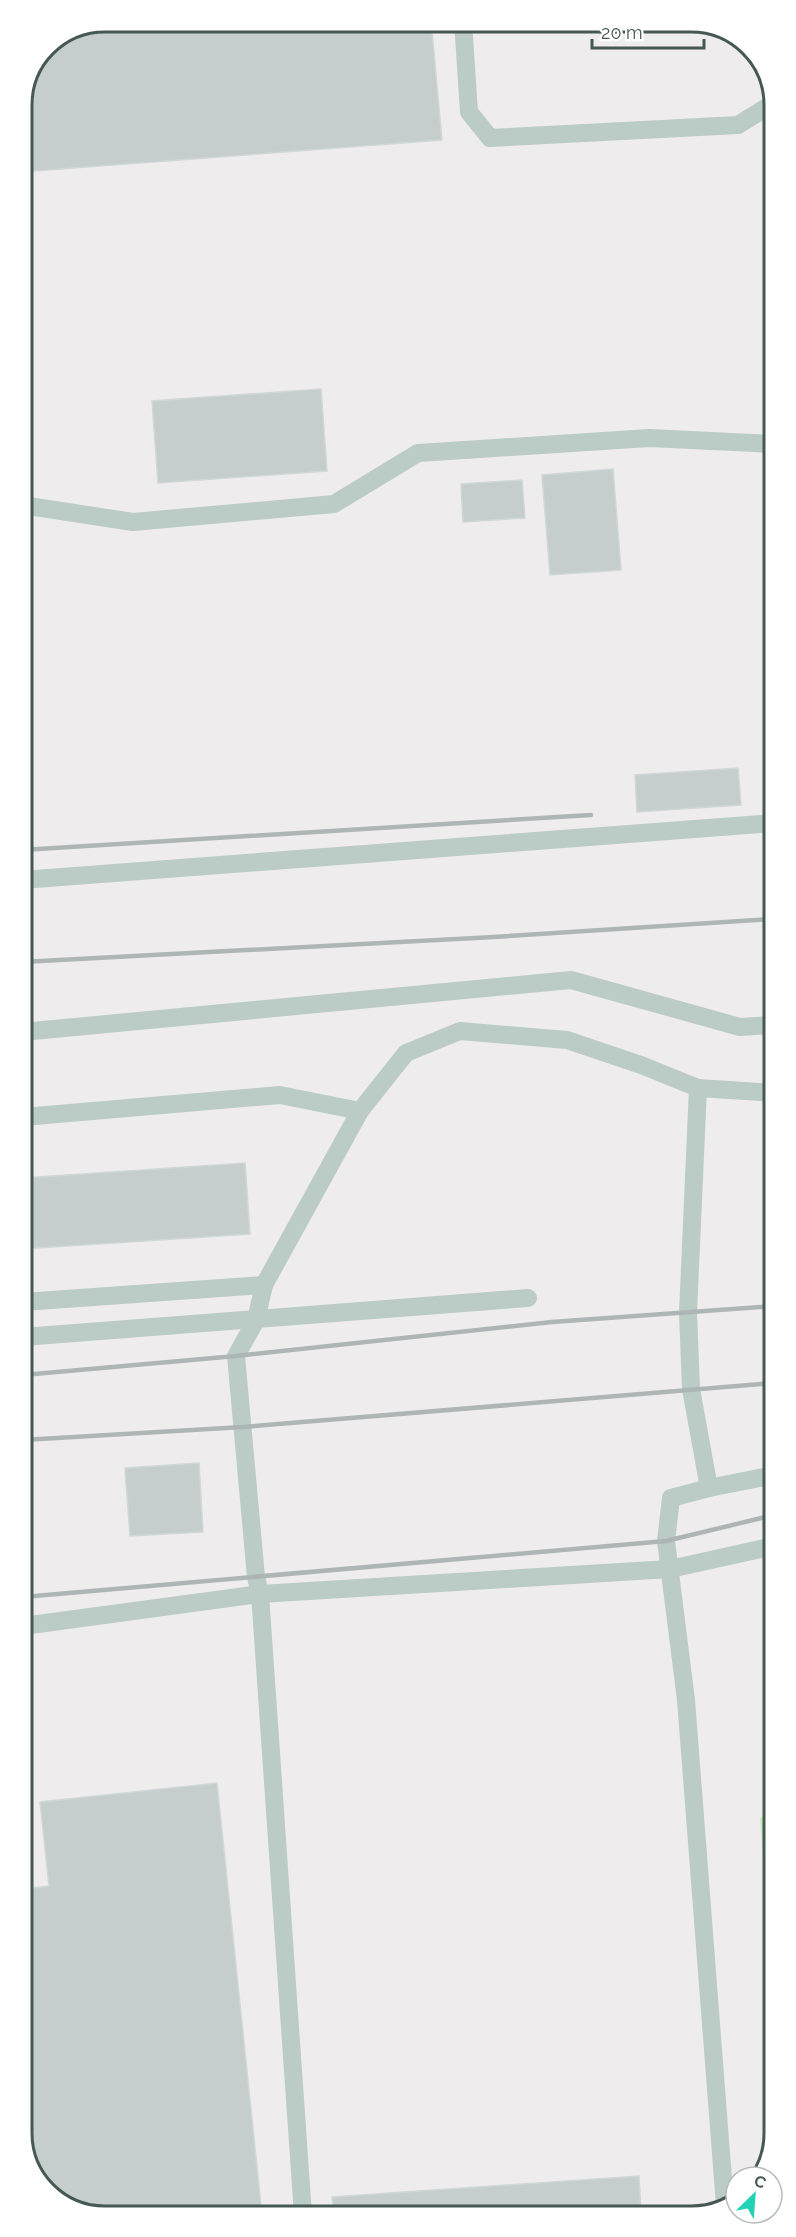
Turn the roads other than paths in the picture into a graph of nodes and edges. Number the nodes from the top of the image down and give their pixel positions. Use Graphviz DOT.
graph roads {
  1 [pos="464,32"];
  2 [pos="764,109"];
  3 [pos="764,444"];
  4 [pos="32,507"];
  5 [pos="764,824"];
  6 [pos="32,879"];
  7 [pos="764,1026"];
  8 [pos="32,1031"];
  9 [pos="698,1088"];
  10 [pos="764,1092"];
  11 [pos="360,1111"];
  12 [pos="32,1117"];
  13 [pos="264,1285"];
  14 [pos="528,1298"];
  15 [pos="32,1301"];
  16 [pos="256,1320"];
  17 [pos="32,1336"];
  18 [pos="764,1477"];
  19 [pos="709,1488"];
  20 [pos="764,1548"];
  21 [pos="670,1569"];
  22 [pos="260,1594"];
  23 [pos="32,1625"];
  24 [pos="724,2192"];
  25 [pos="302,2205"];
  1 -- 2 [label="lane"];
  3 -- 4 [label="lane"];
  5 -- 6 [label="lane"];
  7 -- 8 [label="lane"];
  9 -- 10 [label="lane"];
  9 -- 11 [label="lane"];
  9 -- 19 [label="lane"];
  11 -- 12 [label="lane"];
  11 -- 13 [label="lane"];
  13 -- 15 [label="lane"];
  13 -- 16 [label="lane"];
  14 -- 16 [label="lane"];
  16 -- 17 [label="lane"];
  16 -- 22 [label="lane"];
  18 -- 19 [label="lane"];
  19 -- 21 [label="lane"];
  20 -- 21 [label="lane"];
  21 -- 22 [label="lane"];
  21 -- 24 [label="lane"];
  22 -- 23 [label="lane"];
  22 -- 25 [label="lane"];
}
